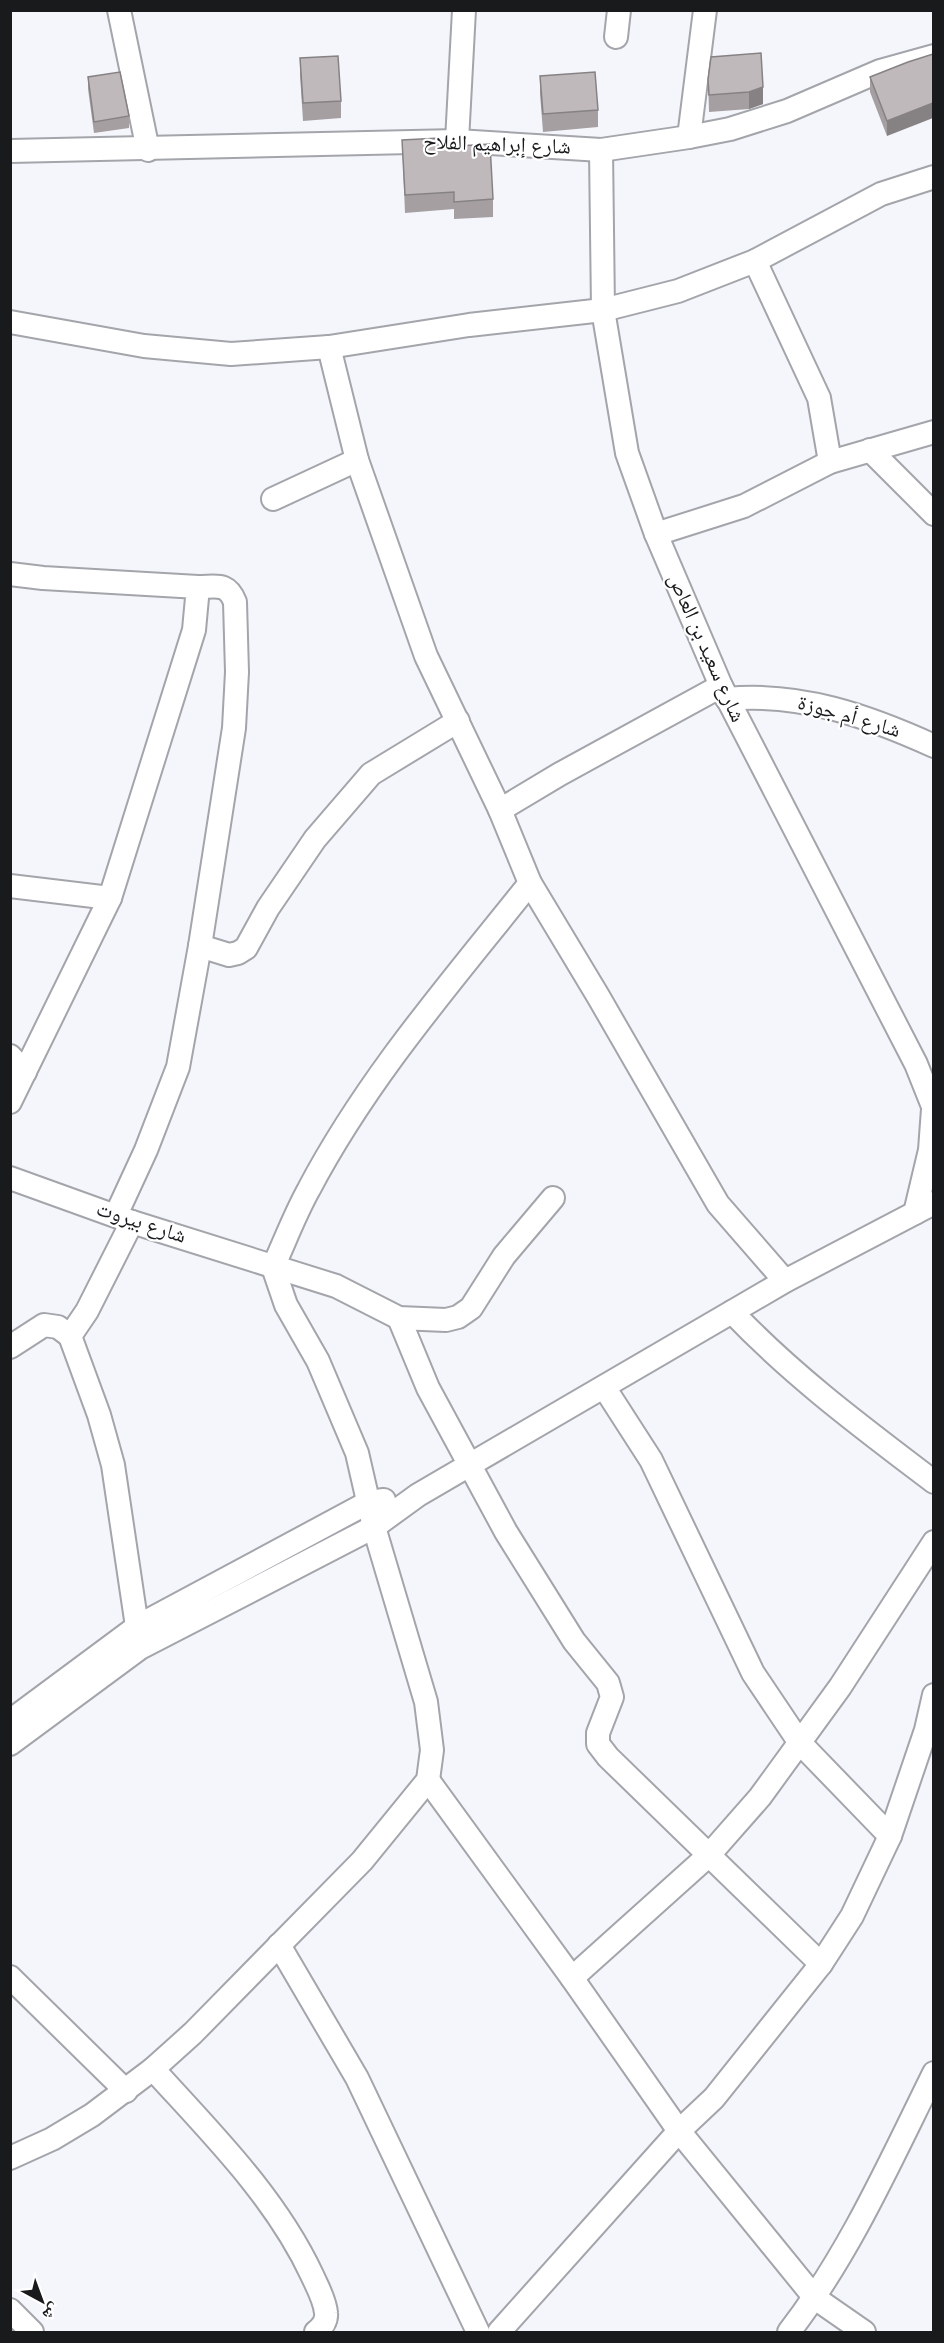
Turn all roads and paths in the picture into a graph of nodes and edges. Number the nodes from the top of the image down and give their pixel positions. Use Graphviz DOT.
graph roads {
  1 [pos="119,10"];
  2 [pos="464,10"];
  3 [pos="619,10"];
  4 [pos="705,10"];
  5 [pos="616,37"];
  6 [pos="933,56"];
  7 [pos="689,137"];
  8 [pos="457,141"];
  9 [pos="148,150"];
  10 [pos="602,150"];
  11 [pos="10,151"];
  12 [pos="933,177"];
  13 [pos="755,261"];
  14 [pos="603,310"];
  15 [pos="10,322"];
  16 [pos="329,347"];
  17 [pos="933,432"];
  18 [pos="870,450"];
  19 [pos="357,460"];
  20 [pos="830,462"];
  21 [pos="273,499"];
  22 [pos="933,514"];
  23 [pos="656,534"];
  24 [pos="10,574"];
  25 [pos="198,587"];
  26 [pos="724,692"];
  27 [pos="458,721"];
  28 [pos="933,746"];
  29 [pos="500,810"];
  30 [pos="530,883"];
  31 [pos="10,886"];
  32 [pos="110,898"];
  33 [pos="200,946"];
  34 [pos="18,1064"];
  35 [pos="10,1102"];
  36 [pos="933,1109"];
  37 [pos="10,1178"];
  38 [pos="553,1198"];
  39 [pos="924,1208"];
  40 [pos="124,1219"];
  41 [pos="273,1267"];
  42 [pos="785,1281"];
  43 [pos="732,1312"];
  44 [pos="399,1318"];
  45 [pos="70,1336"];
  46 [pos="10,1347"];
  47 [pos="604,1387"];
  48 [pos="470,1466"];
  49 [pos="933,1482"];
  50 [pos="418,1495"];
  51 [pos="369,1502"];
  52 [pos="374,1527"];
  53 [pos="933,1542"];
  54 [pos="139,1637"];
  55 [pos="933,1695"];
  56 [pos="10,1721"];
  57 [pos="800,1743"];
  58 [pos="10,1744"];
  59 [pos="428,1779"];
  60 [pos="890,1836"];
  61 [pos="709,1855"];
  62 [pos="279,1946"];
  63 [pos="821,1964"];
  64 [pos="10,1977"];
  65 [pos="572,1978"];
  66 [pos="153,2069"];
  67 [pos="933,2073"];
  68 [pos="126,2091"];
  69 [pos="679,2131"];
  70 [pos="10,2158"];
  71 [pos="815,2298"];
  72 [pos="10,2310"];
  73 [pos="32,2332"];
  74 [pos="316,2332"];
  75 [pos="478,2332"];
  76 [pos="499,2332"];
  77 [pos="789,2332"];
  78 [pos="864,2332"];
  1 -- 9 [label="street"];
  2 -- 8 [label="street"];
  3 -- 5 [label="street"];
  4 -- 7 [label="street"];
  6 -- 7 [label="street, شارع إبراهيم الفلاح"];
  7 -- 10 [label="street, شارع إبراهيم الفلاح"];
  8 -- 9 [label="street, شارع إبراهيم الفلاح"];
  8 -- 10 [label="street, شارع إبراهيم الفلاح"];
  9 -- 11 [label="street, شارع إبراهيم الفلاح"];
  10 -- 14 [label="street, شارع سعيد بن العاص"];
  12 -- 13 [label="street"];
  13 -- 14 [label="street"];
  13 -- 20 [label="street"];
  14 -- 16 [label="street"];
  14 -- 23 [label="street, شارع سعيد بن العاص"];
  15 -- 16 [label="street"];
  16 -- 19 [label="street"];
  17 -- 18 [label="street"];
  18 -- 20 [label="street"];
  18 -- 22 [label="street"];
  19 -- 21 [label="street"];
  19 -- 27 [label="street"];
  20 -- 23 [label="street"];
  23 -- 26 [label="street, شارع سعيد بن العاص"];
  24 -- 25 [label="street"];
  25 -- 32 [label="street"];
  25 -- 33 [label="street"];
  26 -- 28 [label="street, شارع أم جوزة"];
  26 -- 29 [label="street"];
  26 -- 36 [label="street, شارع سعيد بن العاص"];
  27 -- 29 [label="street"];
  27 -- 33 [label="street"];
  29 -- 30 [label="street"];
  30 -- 41 [label="street"];
  30 -- 42 [label="street"];
  31 -- 32 [label="street"];
  32 -- 34 [label="street"];
  33 -- 40 [label="street"];
  34 -- 35 [label="street"];
  36 -- 39 [label="street"];
  37 -- 40 [label="street, شارع بيروت"];
  38 -- 44 [label="street"];
  39 -- 42 [label="street"];
  40 -- 41 [label="street, شارع بيروت"];
  40 -- 45 [label="street"];
  41 -- 44 [label="street, شارع بيروت"];
  41 -- 51 [label="street"];
  42 -- 43 [label="street"];
  43 -- 47 [label="street"];
  43 -- 49 [label="street"];
  44 -- 48 [label="street"];
  45 -- 46 [label="street"];
  45 -- 54 [label="street"];
  47 -- 48 [label="street"];
  47 -- 57 [label="street"];
  48 -- 50 [label="street"];
  48 -- 61 [label="street"];
  50 -- 51 [label="street"];
  50 -- 52 [label="street"];
  51 -- 52 [label="street"];
  51 -- 54 [label="street"];
  52 -- 54 [label="street"];
  52 -- 59 [label="street"];
  53 -- 57 [label="street"];
  54 -- 56 [label="street"];
  54 -- 58 [label="street"];
  55 -- 60 [label="street"];
  57 -- 60 [label="street"];
  57 -- 61 [label="street"];
  59 -- 62 [label="street"];
  59 -- 65 [label="street"];
  60 -- 63 [label="street"];
  61 -- 63 [label="street"];
  61 -- 65 [label="street"];
  62 -- 66 [label="street"];
  62 -- 75 [label="street"];
  63 -- 69 [label="street"];
  64 -- 68 [label="street"];
  65 -- 69 [label="street"];
  66 -- 68 [label="street"];
  66 -- 74 [label="street"];
  67 -- 71 [label="street"];
  68 -- 70 [label="street"];
  69 -- 71 [label="street"];
  69 -- 76 [label="street"];
  71 -- 77 [label="street"];
  71 -- 78 [label="street"];
  72 -- 73 [label="street"];
}
